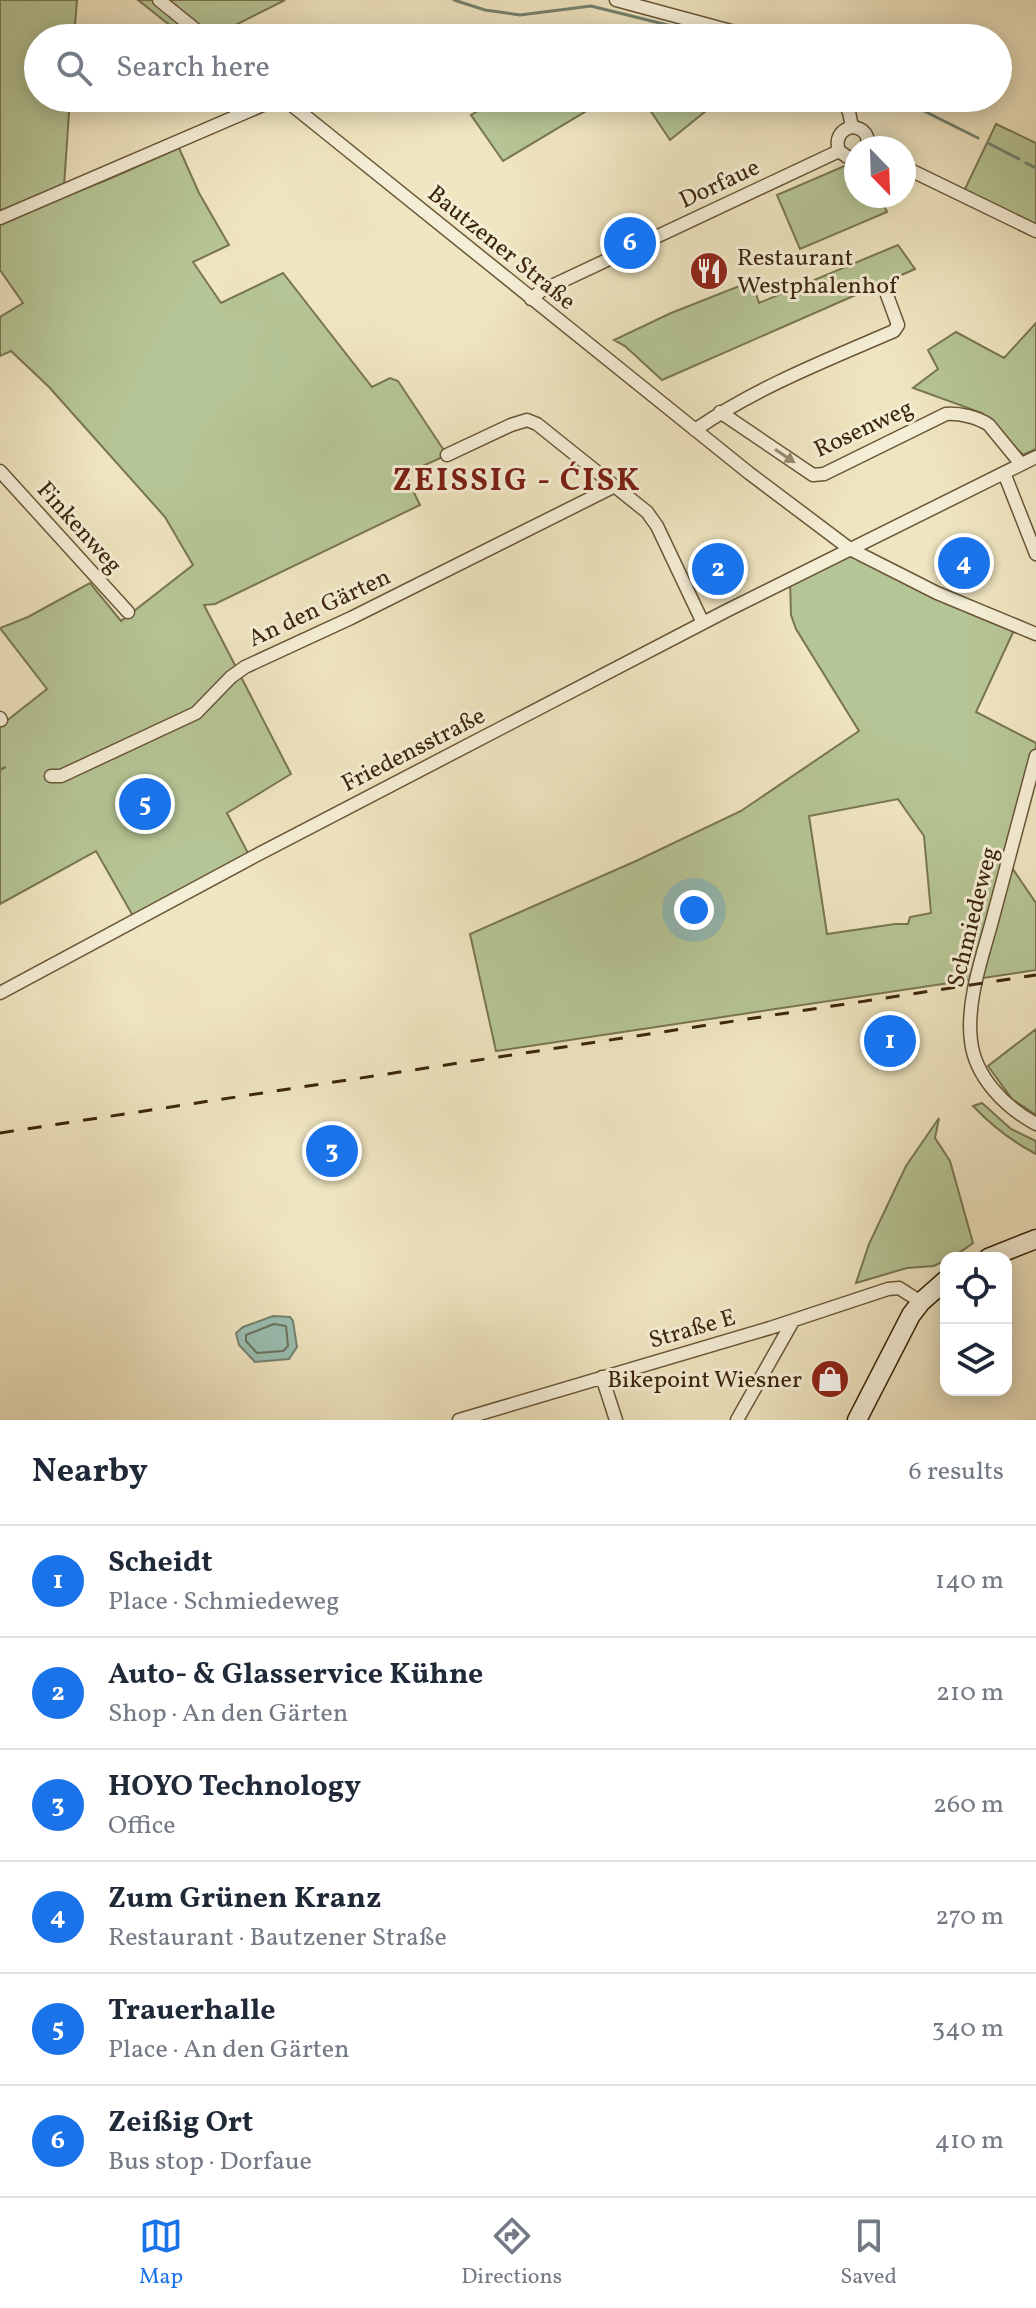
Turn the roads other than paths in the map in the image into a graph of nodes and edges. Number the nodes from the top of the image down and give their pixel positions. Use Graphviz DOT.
graph roads {
  1 [pos="159,0"];
  2 [pos="616,0"];
  3 [pos="189,24"];
  4 [pos="705,24"];
  5 [pos="246,112"];
  6 [pos="300,112"];
  7 [pos="849,112"];
  8 [pos="852,127"];
  9 [pos="867,136"];
  10 [pos="839,151"];
  11 [pos="844,156"];
  12 [pos="916,173"];
  13 [pos="0,218"];
  14 [pos="1036,231"];
  15 [pos="890,291"];
  16 [pos="531,299"];
  17 [pos="720,412"];
  18 [pos="695,430"];
  19 [pos="447,455"];
  20 [pos="1036,457"];
  21 [pos="1021,464"];
  22 [pos="0,471"];
  23 [pos="1004,473"];
  24 [pos="615,486"];
  25 [pos="850,549"];
  26 [pos="1036,554"];
  27 [pos="128,612"];
  28 [pos="703,623"];
  29 [pos="1036,634"];
  30 [pos="1036,756"];
  31 [pos="51,776"];
  32 [pos="0,993"];
  33 [pos="1036,1124"];
  34 [pos="1036,1239"];
  35 [pos="1003,1252"];
  36 [pos="940,1285"];
  37 [pos="921,1302"];
  38 [pos="793,1321"];
  39 [pos="602,1377"];
  40 [pos="459,1420"];
  41 [pos="616,1420"];
  42 [pos="737,1420"];
  43 [pos="857,1420"];
  1 -- 3 [label="street"];
  2 -- 4 [label="street"];
  5 -- 13 [label="street"];
  6 -- 16 [label="street, Bautzener Straße"];
  7 -- 8 [label="street"];
  8 -- 9 [label="street"];
  8 -- 10 [label="street"];
  10 -- 11 [label="street"];
  10 -- 16 [label="street, Dorfaue"];
  12 -- 14 [label="street"];
  15 -- 17 [label="street"];
  16 -- 18 [label="street, Bautzener Straße"];
  17 -- 18 [label="street"];
  17 -- 21 [label="street, Rosenweg, one-way"];
  18 -- 25 [label="street, Bautzener Straße"];
  19 -- 24 [label="street"];
  20 -- 21 [label="street"];
  21 -- 23 [label="street"];
  22 -- 27 [label="street, Finkenweg"];
  23 -- 25 [label="street"];
  23 -- 26 [label="street"];
  24 -- 28 [label="street"];
  24 -- 31 [label="street, An den Gärten"];
  25 -- 28 [label="street, Friedensstraße"];
  25 -- 29 [label="street, Bautzener Straße"];
  28 -- 32 [label="street, Friedensstraße"];
  30 -- 33 [label="street, Schmiedeweg"];
  34 -- 35 [label="street"];
  36 -- 37 [label="street"];
  37 -- 38 [label="street, Straße E"];
  37 -- 43 [label="street"];
  38 -- 39 [label="street, Straße E"];
  38 -- 42 [label="street"];
  39 -- 40 [label="street, Straße E"];
  39 -- 41 [label="street"];
}
